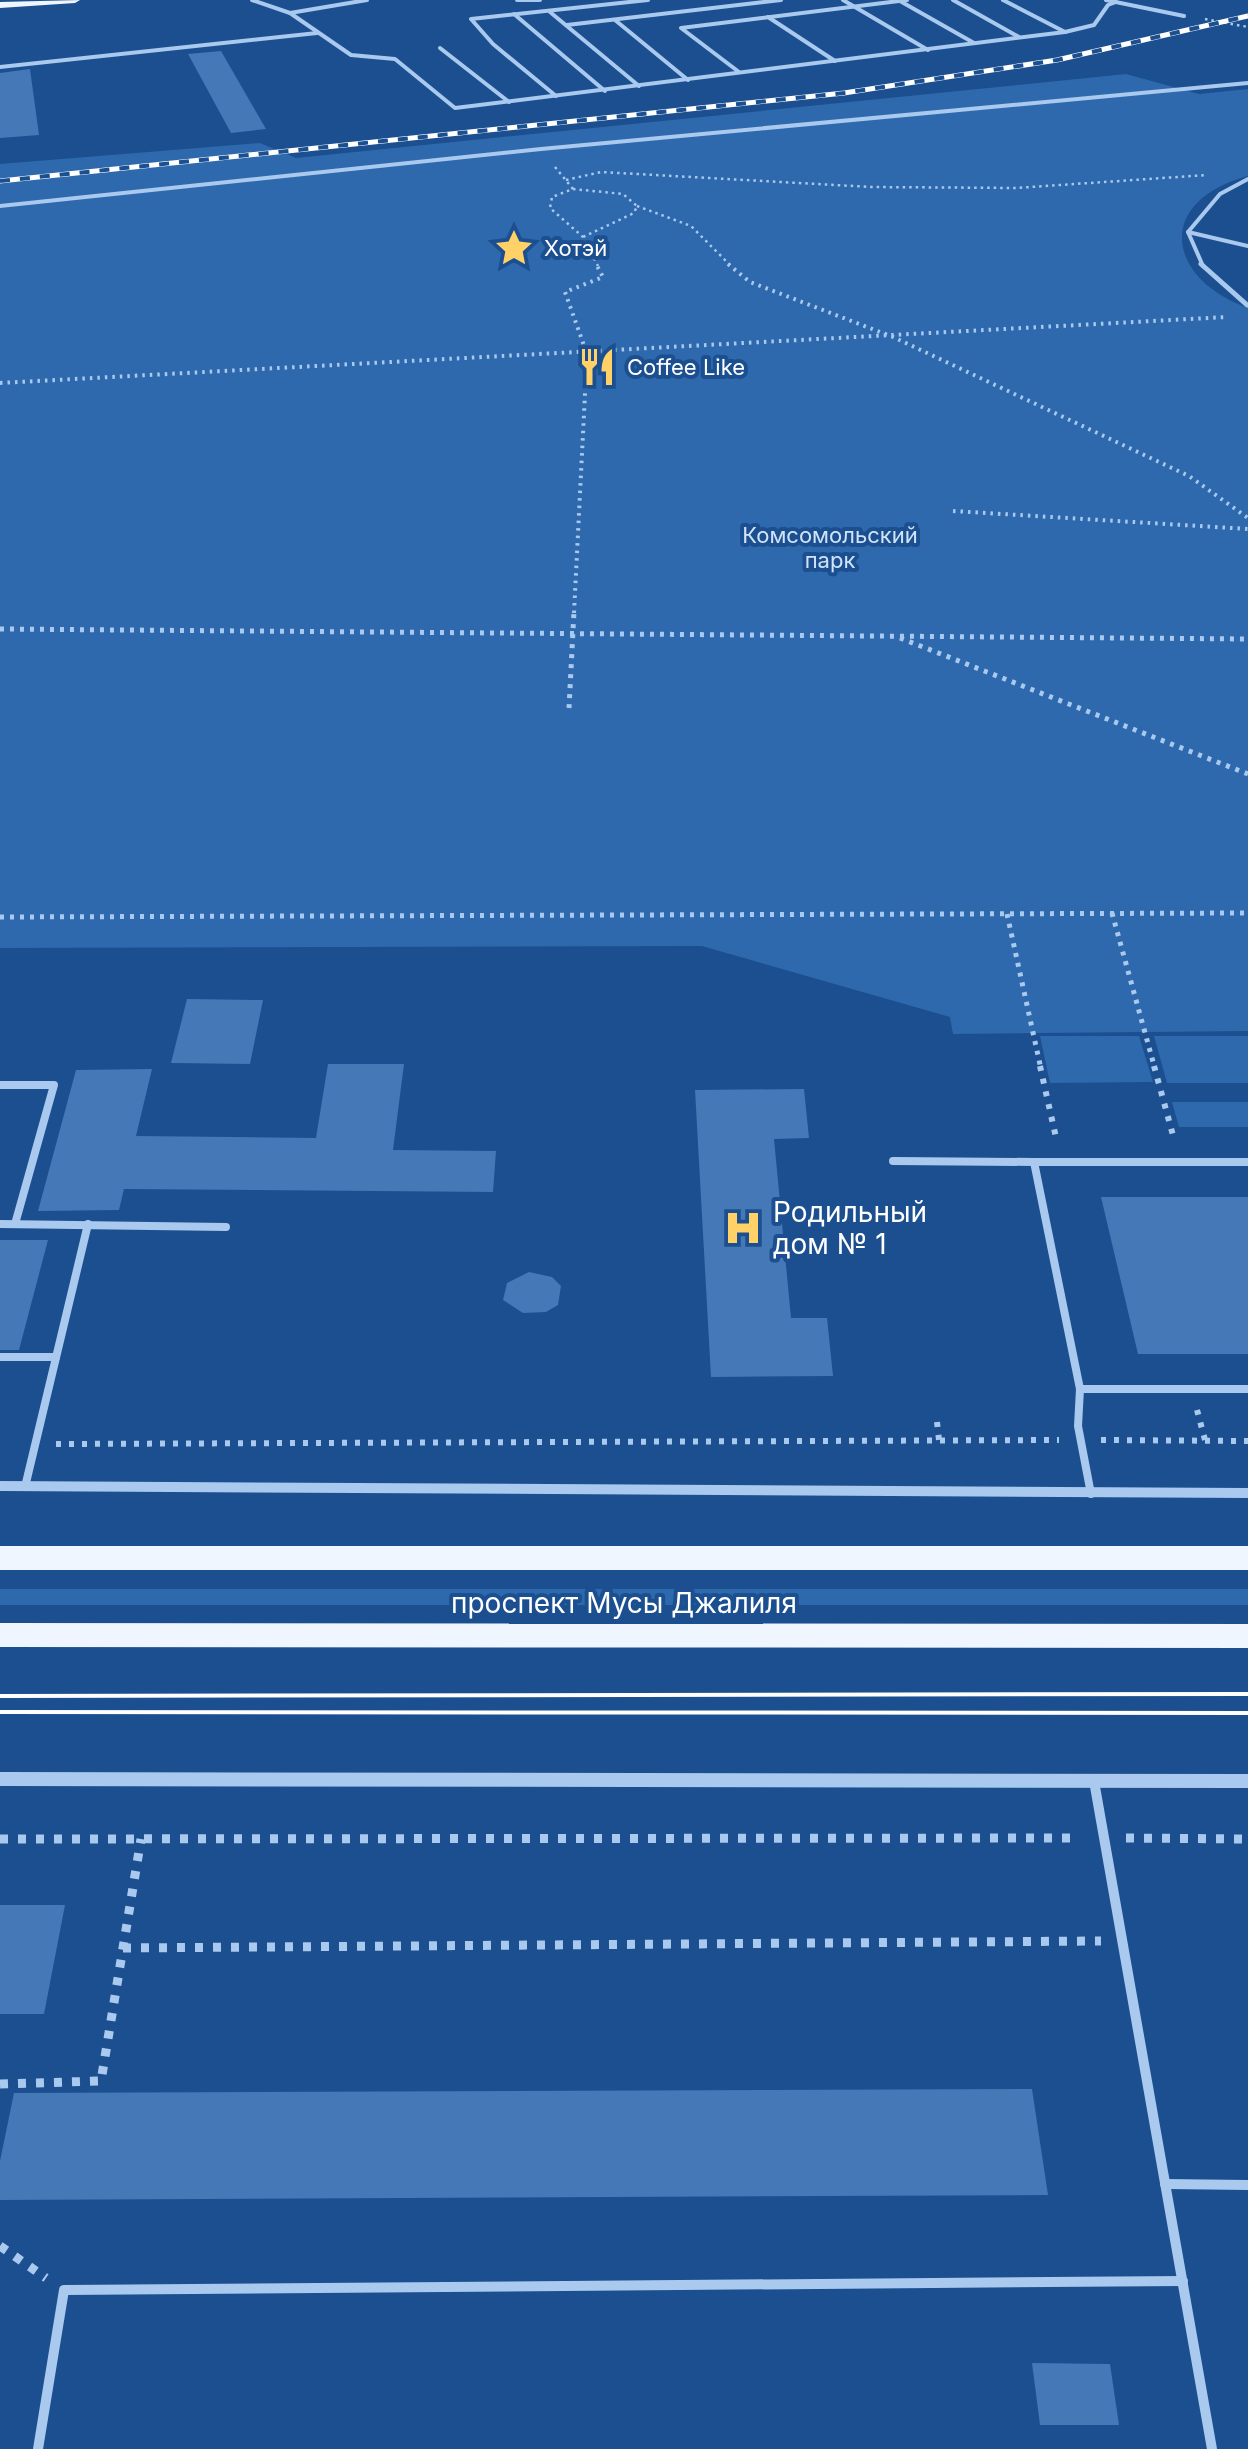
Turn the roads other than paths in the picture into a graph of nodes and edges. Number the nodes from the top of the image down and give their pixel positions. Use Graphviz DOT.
graph roads {
  1 [pos="75,0"];
  2 [pos="252,0"];
  3 [pos="367,0"];
  4 [pos="517,0"];
  5 [pos="540,0"];
  6 [pos="648,0"];
  7 [pos="781,0"];
  8 [pos="842,0"];
  9 [pos="907,0"];
  10 [pos="953,0"];
  11 [pos="1003,0"];
  12 [pos="1106,0"];
  13 [pos="900,1"];
  14 [pos="1116,2"];
  15 [pos="0,5"];
  16 [pos="854,6"];
  17 [pos="549,11"];
  18 [pos="290,13"];
  19 [pos="514,14"];
  20 [pos="1184,16"];
  21 [pos="768,17"];
  22 [pos="615,20"];
  23 [pos="567,25"];
  24 [pos="1065,32"];
  25 [pos="317,33"];
  26 [pos="1020,38"];
  27 [pos="976,44"];
  28 [pos="440,48"];
  29 [pos="928,50"];
  30 [pos="835,62"];
  31 [pos="0,66"];
  32 [pos="740,74"];
  33 [pos="688,80"];
  34 [pos="1248,82"];
  35 [pos="639,86"];
  36 [pos="605,90"];
  37 [pos="556,96"];
  38 [pos="508,102"];
  39 [pos="1248,179"];
  40 [pos="0,206"];
  41 [pos="1188,232"];
  42 [pos="1248,246"];
  43 [pos="1247,305"];
  44 [pos="0,1085"];
  45 [pos="893,1161"];
  46 [pos="1034,1162"];
  47 [pos="1248,1162"];
  48 [pos="0,1224"];
  49 [pos="16,1224"];
  50 [pos="88,1224"];
  51 [pos="226,1227"];
  52 [pos="0,1357"];
  53 [pos="56,1357"];
  54 [pos="1080,1389"];
  55 [pos="1248,1389"];
  56 [pos="0,1486"];
  57 [pos="26,1487"];
  58 [pos="1248,1493"];
  59 [pos="1091,1494"];
  60 [pos="0,1558"];
  61 [pos="1248,1558"];
  62 [pos="0,1634"];
  63 [pos="1248,1636"];
  64 [pos="0,1780"];
  65 [pos="1094,1781"];
  66 [pos="1248,1781"];
  67 [pos="1165,2184"];
  68 [pos="1248,2184"];
  69 [pos="1182,2281"];
  70 [pos="38,2449"];
  71 [pos="1212,2449"];
  1 -- 15 [label="main road"];
  2 -- 18 [label="lane"];
  3 -- 18 [label="lane"];
  4 -- 5 [label="lane"];
  6 -- 17 [label="lane"];
  7 -- 22 [label="lane"];
  8 -- 16 [label="lane"];
  9 -- 13 [label="lane"];
  10 -- 26 [label="lane"];
  11 -- 24 [label="lane"];
  12 -- 14 [label="lane"];
  13 -- 16 [label="lane"];
  13 -- 27 [label="lane"];
  14 -- 20 [label="lane"];
  14 -- 24 [label="lane"];
  16 -- 21 [label="lane"];
  16 -- 29 [label="lane"];
  17 -- 19 [label="lane"];
  17 -- 23 [label="lane"];
  18 -- 25 [label="lane"];
  19 -- 36 [label="lane"];
  19 -- 37 [label="lane"];
  21 -- 30 [label="lane"];
  21 -- 32 [label="lane"];
  22 -- 23 [label="lane"];
  22 -- 33 [label="lane"];
  23 -- 35 [label="lane"];
  24 -- 26 [label="lane"];
  25 -- 31 [label="lane"];
  25 -- 38 [label="lane"];
  26 -- 27 [label="lane"];
  27 -- 29 [label="lane"];
  28 -- 38 [label="lane"];
  29 -- 30 [label="lane"];
  30 -- 32 [label="lane"];
  32 -- 33 [label="lane"];
  33 -- 35 [label="lane"];
  34 -- 40 [label="lane"];
  35 -- 36 [label="lane"];
  36 -- 37 [label="lane"];
  37 -- 38 [label="lane"];
  39 -- 41 [label="lane"];
  41 -- 42 [label="lane"];
  41 -- 43 [label="lane"];
  44 -- 49 [label="lane"];
  45 -- 46 [label="lane"];
  46 -- 47 [label="lane"];
  46 -- 54 [label="lane"];
  48 -- 49 [label="lane"];
  49 -- 50 [label="lane"];
  50 -- 51 [label="lane"];
  50 -- 53 [label="lane"];
  52 -- 53 [label="lane"];
  53 -- 57 [label="lane"];
  54 -- 55 [label="lane"];
  54 -- 59 [label="lane"];
  56 -- 57 [label="street"];
  57 -- 59 [label="street"];
  58 -- 59 [label="street"];
  60 -- 61 [label="main road, проспект Мусы Джалиля"];
  62 -- 63 [label="main road, проспект Мусы Джалиля"];
  64 -- 65 [label="street"];
  65 -- 66 [label="street"];
  65 -- 67 [label="lane"];
  67 -- 68 [label="lane"];
  67 -- 69 [label="lane"];
  69 -- 70 [label="lane"];
  69 -- 71 [label="lane"];
}
